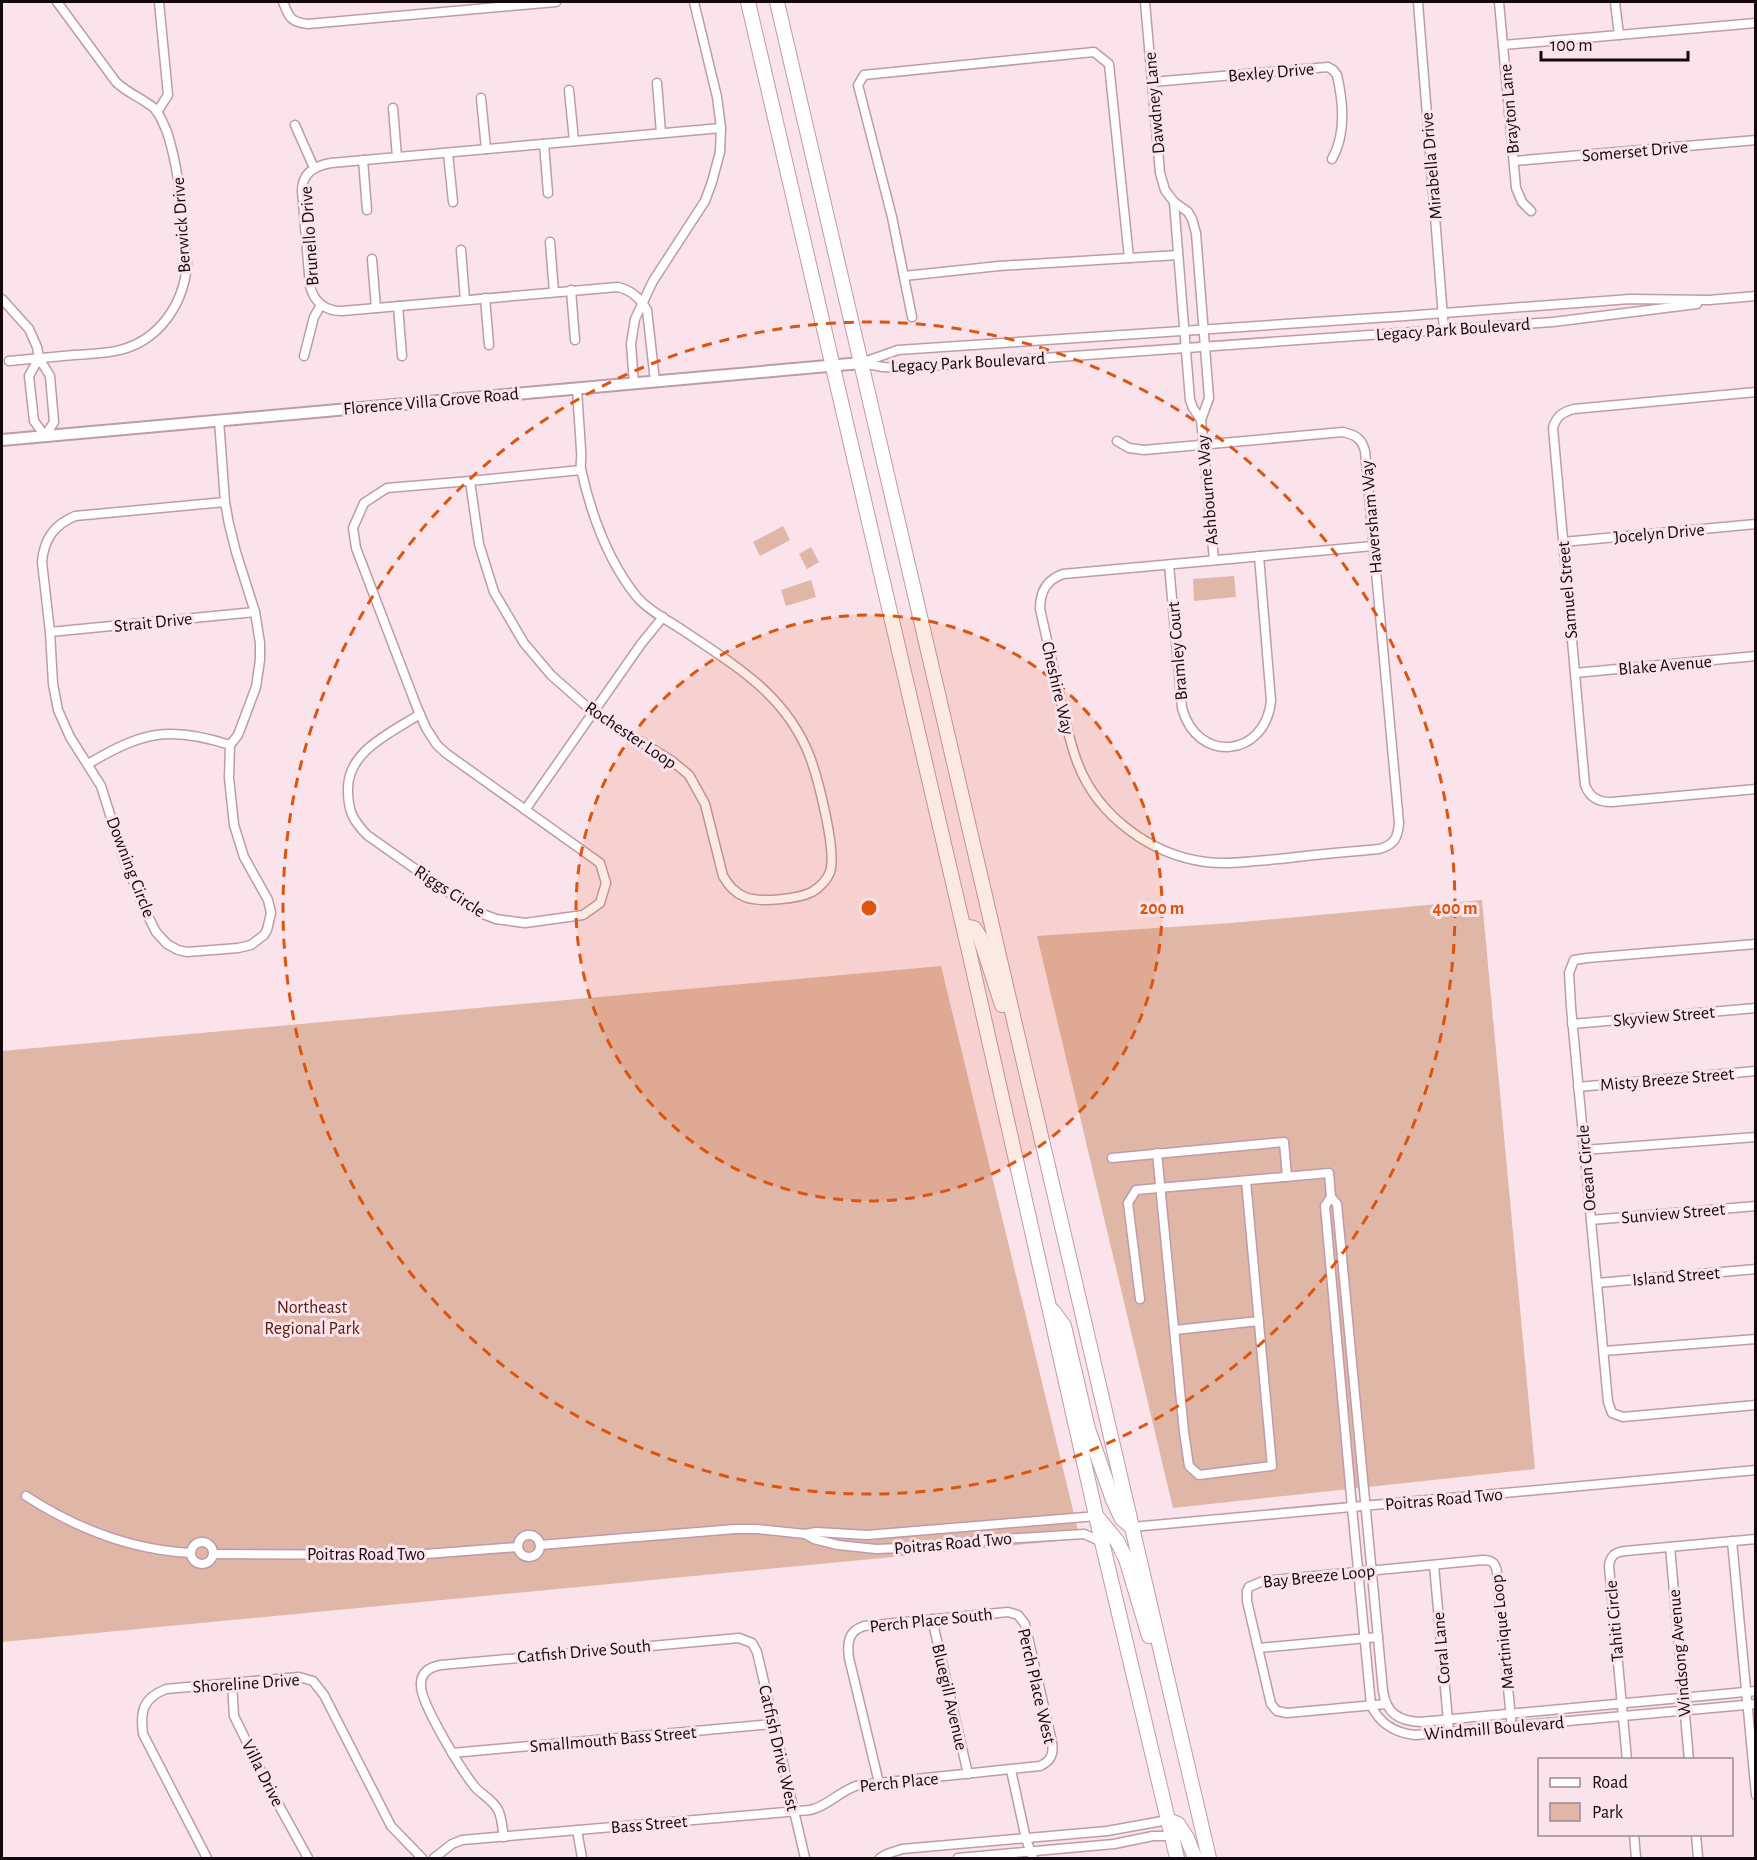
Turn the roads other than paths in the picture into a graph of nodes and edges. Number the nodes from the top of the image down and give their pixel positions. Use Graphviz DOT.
graph roads {
  1 [pos="57,2"];
  2 [pos="159,2"];
  3 [pos="283,2"];
  4 [pos="556,2"];
  5 [pos="694,2"];
  6 [pos="748,2"];
  7 [pos="777,2"];
  8 [pos="1144,2"];
  9 [pos="1418,2"];
  10 [pos="1500,2"];
  11 [pos="1615,2"];
  12 [pos="1755,23"];
  13 [pos="1619,35"];
  14 [pos="1503,45"];
  15 [pos="1152,82"];
  16 [pos="657,83"];
  17 [pos="569,90"];
  18 [pos="481,98"];
  19 [pos="393,108"];
  20 [pos="157,112"];
  21 [pos="295,125"];
  22 [pos="721,128"];
  23 [pos="661,133"];
  24 [pos="1755,140"];
  25 [pos="574,141"];
  26 [pos="544,144"];
  27 [pos="486,149"];
  28 [pos="448,153"];
  29 [pos="397,157"];
  30 [pos="1332,159"];
  31 [pos="363,160"];
  32 [pos="1514,161"];
  33 [pos="314,168"];
  34 [pos="548,193"];
  35 [pos="453,202"];
  36 [pos="1174,202"];
  37 [pos="367,210"];
  38 [pos="1531,211"];
  39 [pos="550,243"];
  40 [pos="461,250"];
  41 [pos="1178,255"];
  42 [pos="1129,258"];
  43 [pos="372,259"];
  44 [pos="904,276"];
  45 [pos="571,290"];
  46 [pos="554,292"];
  47 [pos="1755,296"];
  48 [pos="485,298"];
  49 [pos="2,299"];
  50 [pos="465,300"];
  51 [pos="1709,300"];
  52 [pos="644,304"];
  53 [pos="321,305"];
  54 [pos="398,306"];
  55 [pos="376,308"];
  56 [pos="1443,314"];
  57 [pos="912,317"];
  58 [pos="1203,330"];
  59 [pos="1444,330"];
  60 [pos="1184,332"];
  61 [pos="575,340"];
  62 [pos="489,345"];
  63 [pos="1205,347"];
  64 [pos="1185,349"];
  65 [pos="304,356"];
  66 [pos="402,356"];
  67 [pos="39,358"];
  68 [pos="9,361"];
  69 [pos="861,363"];
  70 [pos="833,365"];
  71 [pos="655,381"];
  72 [pos="634,383"];
  73 [pos="577,388"];
  74 [pos="1755,392"];
  75 [pos="219,420"];
  76 [pos="1200,420"];
  77 [pos="45,436"];
  78 [pos="2,440"];
  79 [pos="1118,441"];
  80 [pos="1203,445"];
  81 [pos="581,470"];
  82 [pos="470,481"];
  83 [pos="225,502"];
  84 [pos="1755,524"];
  85 [pos="1563,542"];
  86 [pos="1373,546"];
  87 [pos="1258,556"];
  88 [pos="1214,560"];
  89 [pos="1169,565"];
  90 [pos="255,612"];
  91 [pos="663,617"];
  92 [pos="50,632"];
  93 [pos="1755,656"];
  94 [pos="1575,673"];
  95 [pos="594,712"];
  96 [pos="420,714"];
  97 [pos="230,745"];
  98 [pos="88,764"];
  99 [pos="1755,789"];
  100 [pos="525,810"];
  101 [pos="1395,841"];
  102 [pos="964,926"];
  103 [pos="1755,944"];
  104 [pos="1755,1008"];
  105 [pos="1572,1024"];
  106 [pos="1755,1071"];
  107 [pos="1578,1088"];
  108 [pos="1033,1104"];
  109 [pos="1755,1137"];
  110 [pos="1584,1150"];
  111 [pos="1157,1153"];
  112 [pos="1112,1158"];
  113 [pos="1287,1177"];
  114 [pos="1246,1180"];
  115 [pos="1161,1188"];
  116 [pos="1331,1197"];
  117 [pos="1755,1206"];
  118 [pos="1591,1220"];
  119 [pos="1755,1269"];
  120 [pos="1344,1275"];
  121 [pos="1331,1276"];
  122 [pos="1597,1283"];
  123 [pos="1140,1299"];
  124 [pos="1050,1307"];
  125 [pos="1259,1321"];
  126 [pos="1174,1330"];
  127 [pos="1755,1339"];
  128 [pos="1604,1351"];
  129 [pos="1755,1405"];
  130 [pos="1755,1470"];
  131 [pos="26,1496"];
  132 [pos="1365,1506"];
  133 [pos="1352,1507"];
  134 [pos="1097,1516"];
  135 [pos="1132,1527"];
  136 [pos="805,1534"];
  137 [pos="1755,1539"];
  138 [pos="1732,1541"];
  139 [pos="1102,1542"];
  140 [pos="540,1545"];
  141 [pos="518,1547"];
  142 [pos="1670,1547"];
  143 [pos="191,1553"];
  144 [pos="214,1554"];
  145 [pos="1434,1564"];
  146 [pos="1371,1570"];
  147 [pos="1358,1572"];
  148 [pos="1017,1615"];
  149 [pos="932,1619"];
  150 [pos="1378,1637"];
  151 [pos="1365,1638"];
  152 [pos="749,1641"];
  153 [pos="1258,1648"];
  154 [pos="232,1684"];
  155 [pos="1751,1692"];
  156 [pos="1683,1698"];
  157 [pos="1622,1703"];
  158 [pos="1386,1704"];
  159 [pos="1751,1704"];
  160 [pos="1371,1705"];
  161 [pos="1685,1710"];
  162 [pos="1510,1714"];
  163 [pos="1623,1716"];
  164 [pos="1448,1719"];
  165 [pos="773,1724"];
  166 [pos="1512,1726"];
  167 [pos="1449,1732"];
  168 [pos="1181,1737"];
  169 [pos="452,1753"];
  170 [pos="1627,1758"];
  171 [pos="1689,1758"];
  172 [pos="1050,1759"];
  173 [pos="1754,1767"];
  174 [pos="1011,1770"];
  175 [pos="968,1774"];
  176 [pos="879,1783"];
  177 [pos="1755,1795"];
  178 [pos="793,1811"];
  179 [pos="1168,1820"];
  180 [pos="577,1830"];
  181 [pos="1172,1836"];
  182 [pos="1634,1836"];
  183 [pos="1696,1836"];
  184 [pos="504,1837"];
  185 [pos="1026,1839"];
  186 [pos="1032,1855"];
  187 [pos="207,1858"];
  188 [pos="308,1858"];
  189 [pos="422,1858"];
  190 [pos="434,1858"];
  191 [pos="582,1858"];
  192 [pos="805,1858"];
  193 [pos="880,1858"];
  194 [pos="958,1858"];
  195 [pos="1177,1858"];
  196 [pos="1195,1858"];
  197 [pos="1209,1858"];
  198 [pos="1636,1858"];
  199 [pos="1698,1858"];
  1 -- 20 [label="street"];
  2 -- 20 [label="street"];
  3 -- 4 [label="street"];
  5 -- 22 [label="street"];
  6 -- 70 [label="highway"];
  7 -- 69 [label="highway"];
  8 -- 15 [label="street, Dawdney Lane"];
  9 -- 56 [label="street, Mirabella Drive"];
  10 -- 14 [label="street, Brayton Lane"];
  11 -- 13 [label="street"];
  12 -- 13 [label="street"];
  13 -- 14 [label="street"];
  14 -- 32 [label="street, Brayton Lane"];
  15 -- 30 [label="street, Bexley Drive"];
  15 -- 36 [label="street, Dawdney Lane"];
  16 -- 23 [label="street"];
  17 -- 25 [label="street"];
  18 -- 27 [label="street"];
  19 -- 29 [label="street"];
  20 -- 67 [label="street, Berwick Drive"];
  21 -- 33 [label="street, Brunello Drive"];
  22 -- 23 [label="street, Brunello Drive"];
  22 -- 52 [label="street"];
  23 -- 25 [label="street, Brunello Drive"];
  24 -- 32 [label="street, Somerset Drive"];
  25 -- 26 [label="street, Brunello Drive"];
  26 -- 27 [label="street, Brunello Drive"];
  26 -- 34 [label="street"];
  27 -- 28 [label="street, Brunello Drive"];
  28 -- 29 [label="street, Brunello Drive"];
  28 -- 35 [label="street"];
  29 -- 31 [label="street, Brunello Drive"];
  31 -- 33 [label="street, Brunello Drive"];
  31 -- 37 [label="street"];
  32 -- 38 [label="street, Brayton Lane"];
  33 -- 53 [label="street, Brunello Drive"];
  36 -- 41 [label="street, Dawdney Lane"];
  36 -- 58 [label="street, Dawdney Lane"];
  39 -- 46 [label="street"];
  40 -- 50 [label="street"];
  41 -- 42 [label="street"];
  41 -- 60 [label="street, Dawdney Lane"];
  42 -- 44 [label="street"];
  42 -- 44 [label="street"];
  43 -- 55 [label="street"];
  44 -- 57 [label="street"];
  45 -- 46 [label="street, Brunello Drive"];
  45 -- 52 [label="street, Brunello Drive"];
  45 -- 61 [label="street"];
  46 -- 48 [label="street, Brunello Drive"];
  47 -- 51 [label="street, Legacy Park Boulevard"];
  48 -- 50 [label="street, Brunello Drive"];
  48 -- 62 [label="street"];
  49 -- 67 [label="street"];
  50 -- 54 [label="street, Brunello Drive"];
  51 -- 56 [label="street, Legacy Park Boulevard"];
  51 -- 59 [label="street, Legacy Park Boulevard"];
  52 -- 71 [label="street"];
  52 -- 72 [label="street"];
  53 -- 55 [label="street, Brunello Drive"];
  53 -- 65 [label="street, Brunello Drive"];
  54 -- 55 [label="street, Brunello Drive"];
  54 -- 66 [label="street"];
  56 -- 58 [label="street, Legacy Park Boulevard"];
  56 -- 59 [label="street, Mirabella Drive"];
  58 -- 60 [label="street, Legacy Park Boulevard"];
  58 -- 63 [label="street, Dawdney Lane"];
  59 -- 63 [label="street, Legacy Park Boulevard"];
  60 -- 64 [label="street, Ashbourne Way"];
  60 -- 69 [label="street, Legacy Park Boulevard"];
  63 -- 64 [label="street, Legacy Park Boulevard"];
  63 -- 76 [label="street, Ashbourne Way"];
  64 -- 69 [label="street, Legacy Park Boulevard"];
  64 -- 76 [label="street, Ashbourne Way"];
  67 -- 68 [label="street, Berwick Drive"];
  67 -- 77 [label="street"];
  67 -- 77 [label="street"];
  69 -- 70 [label="street, Florence Villa Grove Road"];
  69 -- 108 [label="highway"];
  70 -- 71 [label="street, Florence Villa Grove Road"];
  70 -- 102 [label="highway"];
  71 -- 72 [label="street, Florence Villa Grove Road"];
  72 -- 73 [label="street, Florence Villa Grove Road"];
  73 -- 75 [label="street, Florence Villa Grove Road"];
  73 -- 81 [label="street, Rochester Loop"];
  74 -- 85 [label="street, Samuel Street"];
  75 -- 77 [label="street, Florence Villa Grove Road"];
  75 -- 83 [label="street, Downing Circle"];
  76 -- 80 [label="street, Ashbourne Way"];
  77 -- 78 [label="street, Florence Villa Grove Road"];
  79 -- 80 [label="street, Haversham Way"];
  80 -- 86 [label="street, Haversham Way"];
  80 -- 88 [label="street, Ashbourne Way"];
  81 -- 82 [label="street, Riggs Circle"];
  81 -- 91 [label="street, Rochester Loop"];
  82 -- 95 [label="street, Rochester Loop"];
  82 -- 96 [label="street, Riggs Circle"];
  83 -- 90 [label="street, Downing Circle"];
  83 -- 92 [label="street, Downing Circle"];
  84 -- 85 [label="street, Jocelyn Drive"];
  85 -- 94 [label="street, Samuel Street"];
  86 -- 87 [label="street, Cheshire Way"];
  86 -- 101 [label="street, Haversham Way"];
  87 -- 88 [label="street, Cheshire Way"];
  87 -- 89 [label="street, Bramley Court"];
  88 -- 89 [label="street, Cheshire Way"];
  89 -- 101 [label="street, Cheshire Way"];
  90 -- 92 [label="street, Strait Drive"];
  90 -- 97 [label="street, Downing Circle"];
  91 -- 95 [label="street"];
  91 -- 95 [label="street, Rochester Loop"];
  92 -- 98 [label="street, Downing Circle"];
  93 -- 94 [label="street, Blake Avenue"];
  94 -- 99 [label="street, Samuel Street"];
  95 -- 100 [label="street"];
  96 -- 100 [label="street, Riggs Circle"];
  96 -- 100 [label="street, Riggs Circle"];
  97 -- 98 [label="street"];
  97 -- 98 [label="street, Downing Circle"];
  102 -- 108 [label="highway"];
  102 -- 124 [label="highway"];
  103 -- 105 [label="street, Ocean Circle"];
  104 -- 105 [label="street, Skyview Street"];
  105 -- 107 [label="street, Ocean Circle"];
  106 -- 107 [label="street, Misty Breeze Street"];
  107 -- 110 [label="street, Ocean Circle"];
  108 -- 135 [label="highway"];
  109 -- 110 [label="street"];
  110 -- 118 [label="street, Ocean Circle"];
  111 -- 112 [label="street"];
  111 -- 113 [label="street"];
  111 -- 115 [label="street"];
  113 -- 114 [label="street"];
  113 -- 116 [label="street"];
  114 -- 115 [label="street"];
  114 -- 125 [label="street"];
  115 -- 123 [label="street"];
  115 -- 126 [label="street"];
  116 -- 120 [label="street"];
  116 -- 121 [label="street"];
  117 -- 118 [label="street, Sunview Street"];
  118 -- 122 [label="street, Ocean Circle"];
  119 -- 122 [label="street, Island Street"];
  120 -- 121 [label="street"];
  120 -- 132 [label="street"];
  121 -- 133 [label="street"];
  122 -- 128 [label="street, Ocean Circle"];
  124 -- 134 [label="highway"];
  124 -- 135 [label="highway"];
  125 -- 126 [label="street"];
  125 -- 126 [label="street"];
  127 -- 128 [label="street"];
  128 -- 129 [label="street, Ocean Circle"];
  130 -- 132 [label="street, Poitras Road Two"];
  131 -- 143 [label="street, Poitras Road Two"];
  132 -- 133 [label="street, Poitras Road Two"];
  132 -- 146 [label="street"];
  133 -- 135 [label="street, Poitras Road Two"];
  133 -- 147 [label="street"];
  134 -- 136 [label="street, Poitras Road Two"];
  134 -- 139 [label="highway"];
  134 -- 168 [label="highway"];
  135 -- 168 [label="highway"];
  136 -- 139 [label="street, Poitras Road Two"];
  136 -- 140 [label="street, Poitras Road Two"];
  137 -- 138 [label="street, Tahiti Circle"];
  138 -- 142 [label="street, Tahiti Circle"];
  138 -- 155 [label="street"];
  139 -- 179 [label="highway"];
  140 -- 141 [label="street, Poitras Road Two"];
  140 -- 141 [label="street, Poitras Road Two"];
  141 -- 144 [label="street, Poitras Road Two"];
  142 -- 156 [label="street, Windsong Avenue"];
  142 -- 157 [label="street, Tahiti Circle"];
  143 -- 144 [label="street, Poitras Road Two"];
  143 -- 144 [label="street, Poitras Road Two"];
  145 -- 146 [label="street, Bay Breeze Loop"];
  145 -- 162 [label="street, Martinique Loop"];
  145 -- 164 [label="street, Coral Lane"];
  146 -- 147 [label="street, Bay Breeze Loop"];
  146 -- 150 [label="street"];
  147 -- 151 [label="street"];
  147 -- 153 [label="street, Bay Breeze Loop"];
  148 -- 149 [label="street, Perch Place South"];
  148 -- 172 [label="street, Perch Place West"];
  149 -- 175 [label="street, Bluegill Avenue"];
  149 -- 176 [label="street, Perch Place South"];
  150 -- 151 [label="street"];
  150 -- 158 [label="street"];
  151 -- 153 [label="street"];
  151 -- 160 [label="street"];
  152 -- 165 [label="street, Catfish Drive West"];
  152 -- 169 [label="street, Catfish Drive South"];
  153 -- 160 [label="street, Bay Breeze Loop"];
  154 -- 187 [label="street, Shoreline Drive"];
  154 -- 188 [label="street, Villa Drive"];
  154 -- 189 [label="street, Shoreline Drive"];
  155 -- 156 [label="street, Windmill Boulevard"];
  155 -- 159 [label="street"];
  156 -- 157 [label="street, Windmill Boulevard"];
  156 -- 161 [label="street, Windsong Avenue"];
  157 -- 162 [label="street, Windmill Boulevard"];
  157 -- 163 [label="street, Tahiti Circle"];
  158 -- 160 [label="street"];
  158 -- 164 [label="street, Windmill Boulevard"];
  159 -- 161 [label="street, Windmill Boulevard"];
  159 -- 173 [label="street"];
  160 -- 167 [label="street, Windmill Boulevard"];
  161 -- 163 [label="street, Windmill Boulevard"];
  161 -- 171 [label="street, Windsong Avenue"];
  162 -- 164 [label="street, Windmill Boulevard"];
  162 -- 166 [label="street, Martinique Loop"];
  163 -- 166 [label="street, Windmill Boulevard"];
  163 -- 170 [label="street, Tahiti Circle"];
  164 -- 167 [label="street, Coral Lane"];
  165 -- 169 [label="street, Smallmouth Bass Street"];
  165 -- 178 [label="street, Catfish Drive West"];
  166 -- 167 [label="street, Windmill Boulevard"];
  168 -- 197 [label="highway"];
  169 -- 184 [label="street"];
  172 -- 174 [label="street, Perch Place"];
  173 -- 177 [label="street"];
  174 -- 175 [label="street, Perch Place"];
  174 -- 185 [label="street"];
  175 -- 176 [label="street, Perch Place"];
  176 -- 178 [label="street, Perch Place"];
  178 -- 180 [label="street, Bass Street"];
  178 -- 192 [label="street, Catfish Drive West"];
  179 -- 181 [label="highway"];
  179 -- 185 [label="street"];
  179 -- 196 [label="highway"];
  180 -- 184 [label="street, Bass Street"];
  180 -- 191 [label="street"];
  181 -- 186 [label="street"];
  181 -- 195 [label="highway"];
  182 -- 198 [label="street"];
  183 -- 199 [label="street"];
  184 -- 190 [label="street, Bass Street"];
  185 -- 186 [label="street"];
  185 -- 193 [label="street"];
  186 -- 194 [label="street"];
}
